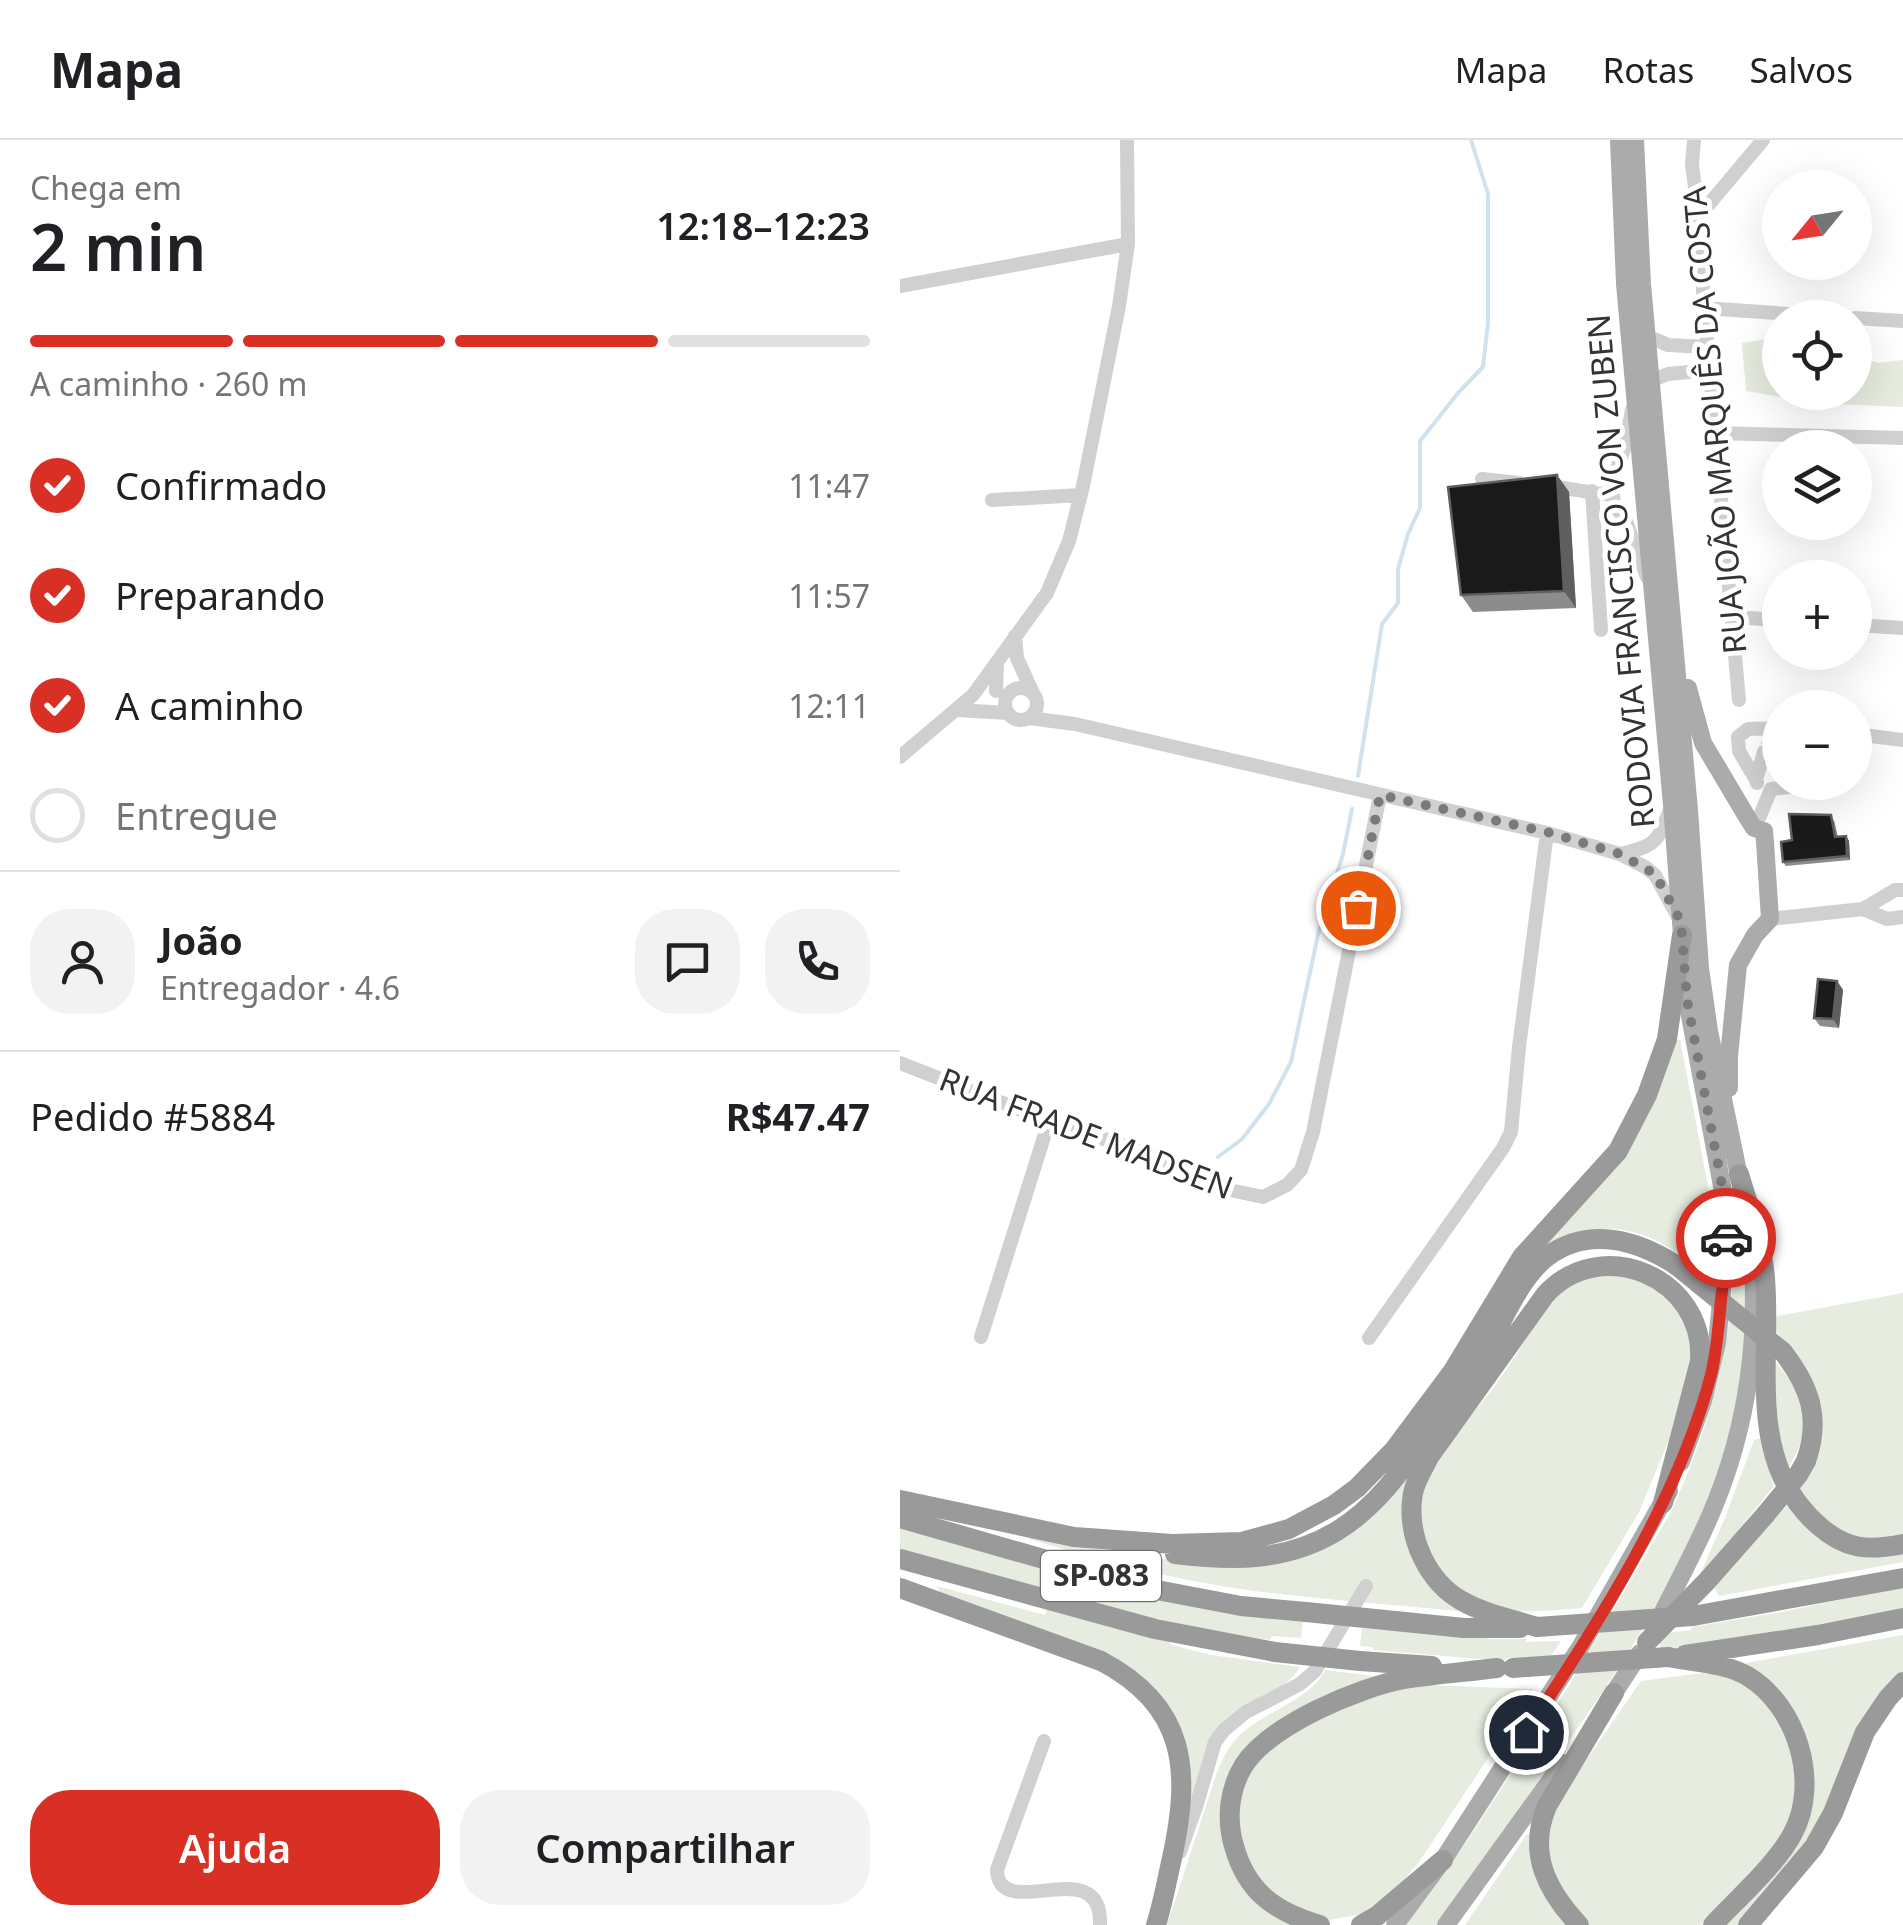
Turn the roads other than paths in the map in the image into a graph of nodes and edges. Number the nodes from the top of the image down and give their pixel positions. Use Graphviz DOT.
graph roads {
  1 [pos="1127,140"];
  2 [pos="1619,140"];
  3 [pos="1635,140"];
  4 [pos="1694,140"];
  5 [pos="1763,140"];
  6 [pos="1699,216"];
  7 [pos="1128,244"];
  8 [pos="900,286"];
  9 [pos="1704,308"];
  10 [pos="1762,312"];
  11 [pos="1872,319"];
  12 [pos="1903,321"];
  13 [pos="1647,336"];
  14 [pos="1707,347"];
  15 [pos="1710,370"];
  16 [pos="1650,381"];
  17 [pos="1635,393"];
  18 [pos="1716,433"];
  19 [pos="1903,438"];
  20 [pos="1482,478"];
  21 [pos="1592,491"];
  22 [pos="1613,494"];
  23 [pos="1081,495"];
  24 [pos="992,500"];
  25 [pos="1662,598"];
  26 [pos="1733,617"];
  27 [pos="1762,619"];
  28 [pos="1872,626"];
  29 [pos="1903,628"];
  30 [pos="1601,630"];
  31 [pos="1015,636"];
  32 [pos="998,659"];
  33 [pos="1003,691"];
  34 [pos="1034,694"];
  35 [pos="972,696"];
  36 [pos="1739,700"];
  37 [pos="957,710"];
  38 [pos="1008,713"];
  39 [pos="1029,718"];
  40 [pos="1075,724"];
  41 [pos="1762,728"];
  42 [pos="1872,736"];
  43 [pos="1903,740"];
  44 [pos="900,757"];
  45 [pos="1762,759"];
  46 [pos="1756,780"];
  47 [pos="1380,795"];
  48 [pos="1766,800"];
  49 [pos="1672,804"];
  50 [pos="1747,816"];
  51 [pos="1547,832"];
  52 [pos="1620,854"];
  53 [pos="1903,890"];
  54 [pos="1864,910"];
  55 [pos="1903,917"];
  56 [pos="1770,919"];
  57 [pos="1681,929"];
  58 [pos="900,1063"];
  59 [pos="1050,1121"];
  60 [pos="1728,1123"];
  61 [pos="1739,1174"];
  62 [pos="981,1337"];
  63 [pos="1370,1338"];
  64 [pos="900,1500"];
  65 [pos="1663,1503"];
  66 [pos="900,1518"];
  67 [pos="1074,1537"];
  68 [pos="1903,1544"];
  69 [pos="900,1560"];
  70 [pos="1903,1578"];
  71 [pos="1366,1586"];
  72 [pos="900,1588"];
  73 [pos="1903,1618"];
  74 [pos="1537,1627"];
  75 [pos="1647,1642"];
  76 [pos="1668,1658"];
  77 [pos="1505,1668"];
  78 [pos="1903,1682"];
  79 [pos="1614,1693"];
  80 [pos="1044,1741"];
  81 [pos="1443,1860"];
  82 [pos="1157,1920"];
  83 [pos="1100,1925"];
  84 [pos="1320,1925"];
  85 [pos="1360,1925"];
  86 [pos="1394,1925"];
  87 [pos="1446,1925"];
  88 [pos="1580,1925"];
  89 [pos="1713,1925"];
  90 [pos="1748,1925"];
  1 -- 7 [label="street"];
  2 -- 17 [label="main road, RODOVIA FRANCISCO VON ZUBEN"];
  3 -- 13 [label="main road, RODOVIA FRANCISCO VON ZUBEN"];
  4 -- 6 [label="street, RUA JOÃO MARQUÊS DA COSTA"];
  5 -- 6 [label="street"];
  6 -- 9 [label="street, RUA JOÃO MARQUÊS DA COSTA"];
  7 -- 8 [label="street"];
  7 -- 23 [label="street"];
  9 -- 10 [label="street"];
  9 -- 14 [label="street, RUA JOÃO MARQUÊS DA COSTA"];
  11 -- 12 [label="street"];
  13 -- 14 [label="street"];
  13 -- 16 [label="main road, RODOVIA FRANCISCO VON ZUBEN"];
  14 -- 15 [label="street, RUA JOÃO MARQUÊS DA COSTA"];
  15 -- 16 [label="street"];
  15 -- 18 [label="street, RUA JOÃO MARQUÊS DA COSTA"];
  16 -- 25 [label="main road, RODOVIA FRANCISCO VON ZUBEN"];
  17 -- 22 [label="street"];
  17 -- 25 [label="main road, RODOVIA FRANCISCO VON ZUBEN"];
  18 -- 19 [label="street"];
  18 -- 26 [label="street, RUA JOÃO MARQUÊS DA COSTA"];
  20 -- 21 [label="street"];
  21 -- 22 [label="street"];
  21 -- 30 [label="street"];
  22 -- 25 [label="street"];
  23 -- 24 [label="street"];
  23 -- 31 [label="street"];
  25 -- 49 [label="main road, RODOVIA FRANCISCO VON ZUBEN"];
  25 -- 50 [label="main road"];
  25 -- 60 [label="main road, RODOVIA FRANCISCO VON ZUBEN"];
  26 -- 27 [label="street"];
  26 -- 36 [label="street, RUA JOÃO MARQUÊS DA COSTA"];
  28 -- 29 [label="street"];
  31 -- 32 [label="street"];
  31 -- 34 [label="street"];
  32 -- 33 [label="street"];
  32 -- 35 [label="street"];
  33 -- 34 [label="street"];
  33 -- 35 [label="street"];
  33 -- 38 [label="street"];
  34 -- 39 [label="street"];
  34 -- 40 [label="street"];
  35 -- 37 [label="street"];
  37 -- 38 [label="street"];
  37 -- 44 [label="street"];
  38 -- 39 [label="street"];
  39 -- 40 [label="street"];
  40 -- 47 [label="street"];
  41 -- 46 [label="street"];
  42 -- 43 [label="street"];
  45 -- 46 [label="street"];
  46 -- 50 [label="street"];
  47 -- 51 [label="street"];
  47 -- 59 [label="street, RUA FRADE MADSEN"];
  48 -- 50 [label="street"];
  49 -- 52 [label="street"];
  49 -- 57 [label="main road, RODOVIA FRANCISCO VON ZUBEN"];
  50 -- 56 [label="main road"];
  51 -- 52 [label="street"];
  51 -- 63 [label="street"];
  52 -- 57 [label="street"];
  53 -- 54 [label="street"];
  54 -- 55 [label="street"];
  54 -- 56 [label="street"];
  56 -- 60 [label="main road"];
  57 -- 65 [label="main road, RODOVIA FRANCISCO VON ZUBEN"];
  57 -- 67 [label="highway"];
  58 -- 59 [label="street, RUA FRADE MADSEN"];
  59 -- 62 [label="street"];
  60 -- 61 [label="main road, RODOVIA FRANCISCO VON ZUBEN"];
  61 -- 68 [label="highway"];
  61 -- 75 [label="main road, RODOVIA FRANCISCO VON ZUBEN"];
  64 -- 67 [label="highway"];
  65 -- 74 [label="highway"];
  65 -- 81 [label="main road, RODOVIA FRANCISCO VON ZUBEN"];
  66 -- 74 [label="highway, SP-083, bridge"];
  67 -- 75 [label="highway, bridge"];
  69 -- 77 [label="highway, SP-083, bridge"];
  70 -- 74 [label="highway, SP-083, bridge"];
  71 -- 82 [label="street"];
  72 -- 82 [label="highway"];
  73 -- 76 [label="highway, SP-083"];
  75 -- 79 [label="main road, RODOVIA FRANCISCO VON ZUBEN"];
  76 -- 77 [label="highway, SP-083, bridge"];
  76 -- 89 [label="highway"];
  77 -- 84 [label="highway"];
  78 -- 90 [label="highway"];
  79 -- 87 [label="main road, RODOVIA FRANCISCO VON ZUBEN"];
  79 -- 88 [label="highway"];
  80 -- 83 [label="street"];
  81 -- 85 [label="highway"];
  81 -- 86 [label="main road, RODOVIA FRANCISCO VON ZUBEN"];
}
